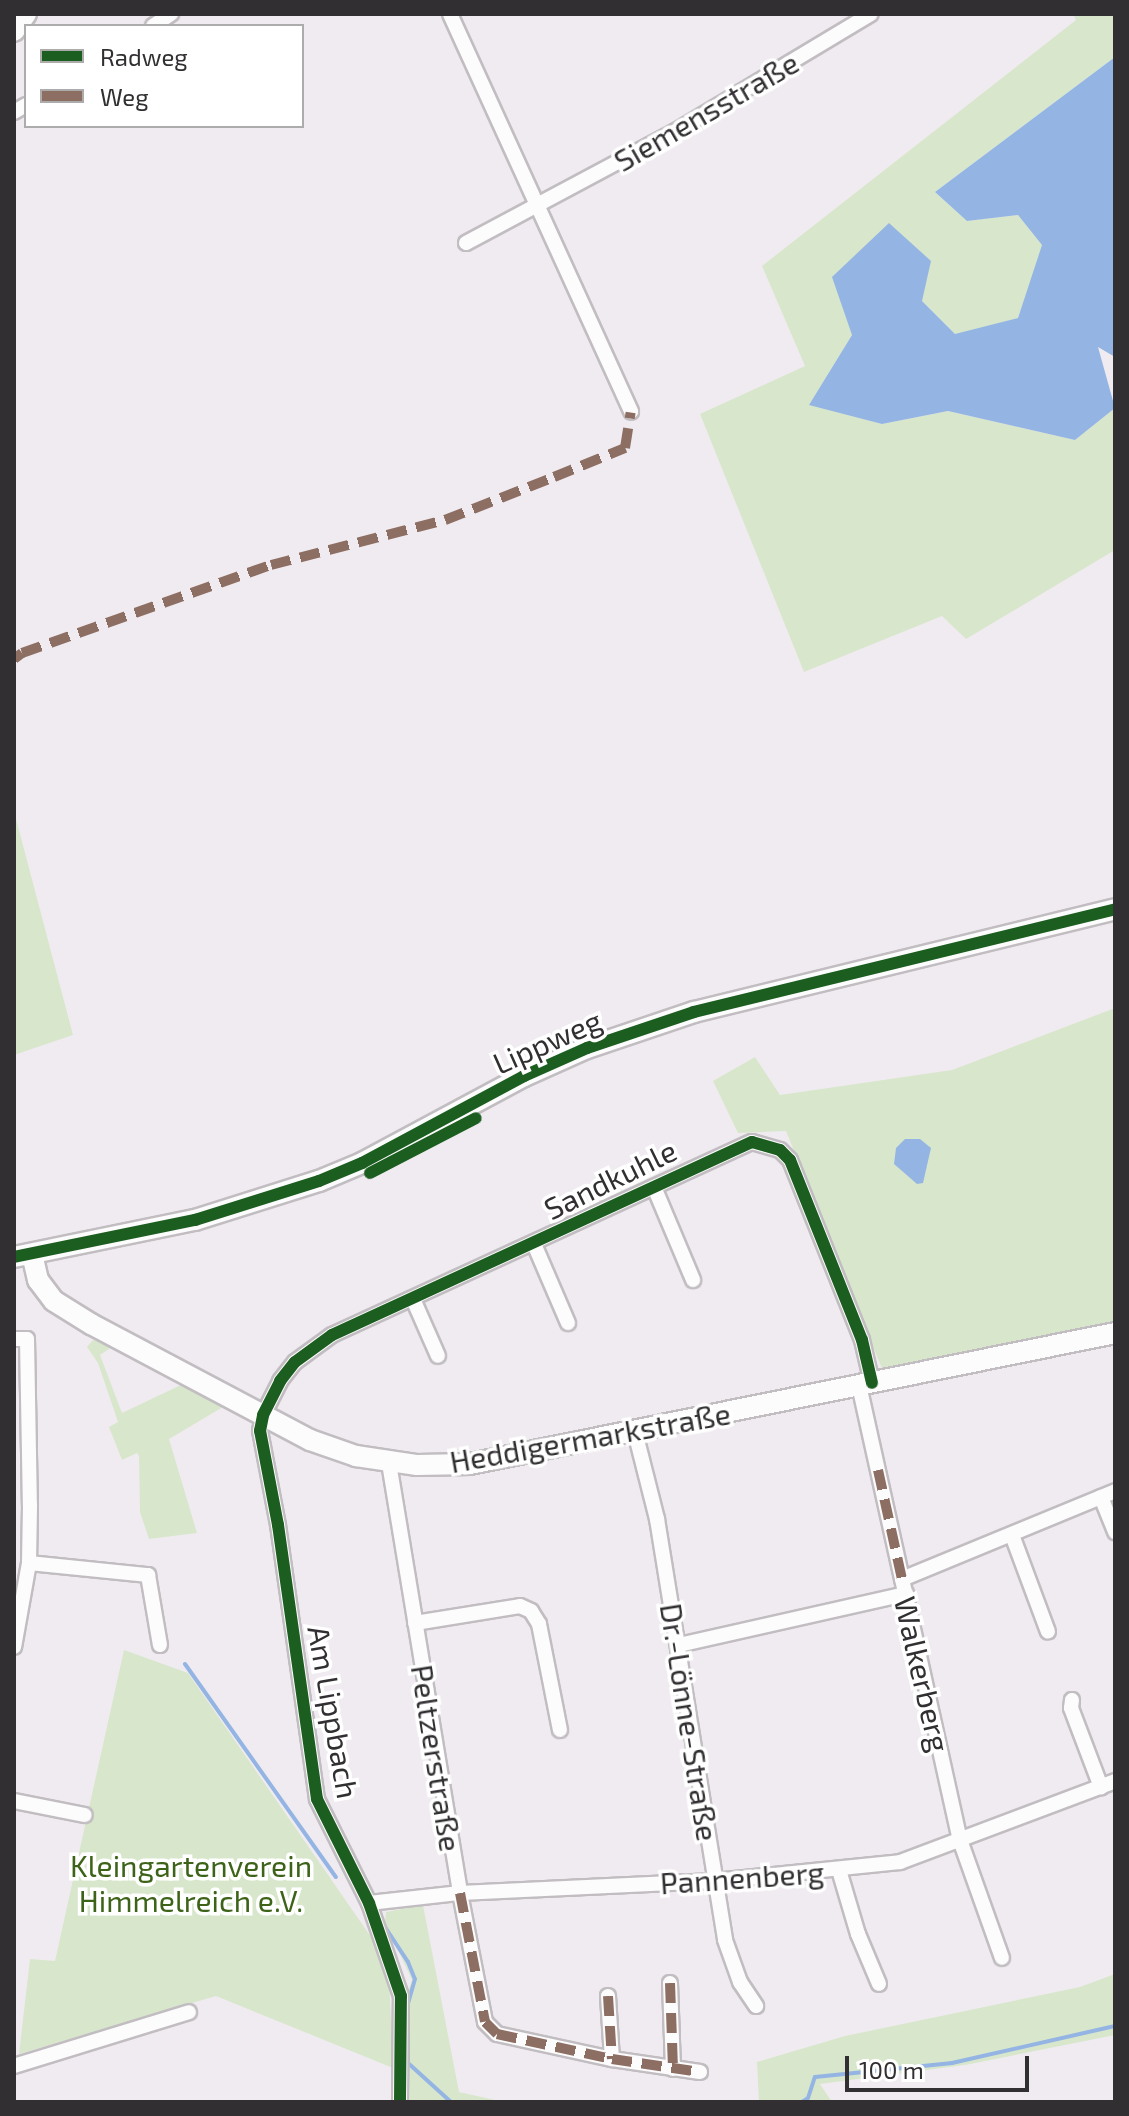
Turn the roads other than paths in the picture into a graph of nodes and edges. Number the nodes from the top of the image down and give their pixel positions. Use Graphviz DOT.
graph roads {
  1 [pos="26,14"];
  2 [pos="450,14"];
  3 [pos="871,14"];
  4 [pos="14,31"];
  5 [pos="539,205"];
  6 [pos="466,243"];
  7 [pos="631,412"];
  8 [pos="1115,909"];
  9 [pos="654,1187"];
  10 [pos="534,1244"];
  11 [pos="23,1255"];
  12 [pos="693,1280"];
  13 [pos="413,1299"];
  14 [pos="568,1323"];
  15 [pos="1115,1333"];
  16 [pos="14,1339"];
  17 [pos="438,1356"];
  18 [pos="865,1384"];
  19 [pos="263,1415"];
  20 [pos="635,1432"];
  21 [pos="389,1463"];
  22 [pos="14,1478"];
  23 [pos="30,1479"];
  24 [pos="1108,1494"];
  25 [pos="1115,1532"];
  26 [pos="1012,1535"];
  27 [pos="29,1563"];
  28 [pos="904,1587"];
  29 [pos="415,1623"];
  30 [pos="1048,1632"];
  31 [pos="15,1637"];
  32 [pos="160,1645"];
  33 [pos="679,1645"];
  34 [pos="1072,1700"];
  35 [pos="560,1730"];
  36 [pos="1108,1784"];
  37 [pos="14,1801"];
  38 [pos="85,1815"];
  39 [pos="960,1840"];
  40 [pos="839,1870"];
  41 [pos="714,1881"];
  42 [pos="460,1893"];
  43 [pos="369,1903"];
  44 [pos="1002,1958"];
  45 [pos="670,1983"];
  46 [pos="879,1984"];
  47 [pos="608,1996"];
  48 [pos="756,2006"];
  49 [pos="189,2012"];
  50 [pos="612,2059"];
  51 [pos="14,2066"];
  52 [pos="673,2069"];
  53 [pos="700,2072"];
  54 [pos="400,2102"];
  1 -- 4 [label="street"];
  2 -- 5 [label="street"];
  3 -- 5 [label="street, Siemensstraße"];
  5 -- 6 [label="street, Siemensstraße"];
  5 -- 7 [label="street"];
  8 -- 11 [label="street, Lippweg"];
  9 -- 10 [label="street, Sandkuhle"];
  9 -- 12 [label="street, Sandkuhle"];
  9 -- 18 [label="street, Sandkuhle"];
  10 -- 13 [label="street, Sandkuhle"];
  10 -- 14 [label="street, Sandkuhle"];
  11 -- 19 [label="street, Heddigermarkstraße"];
  13 -- 17 [label="street"];
  13 -- 19 [label="street, Sandkuhle"];
  15 -- 18 [label="street, Heddigermarkstraße"];
  16 -- 23 [label="street"];
  18 -- 20 [label="street, Heddigermarkstraße"];
  18 -- 28 [label="street, Walkerberg"];
  19 -- 21 [label="street, Heddigermarkstraße"];
  19 -- 43 [label="street, Am Lippbach"];
  20 -- 21 [label="street, Heddigermarkstraße"];
  20 -- 33 [label="street, Dr.-Lönne-Straße"];
  21 -- 29 [label="street, Peltzerstraße"];
  22 -- 23 [label="street"];
  23 -- 27 [label="street"];
  24 -- 25 [label="street"];
  24 -- 26 [label="street"];
  26 -- 28 [label="street"];
  26 -- 30 [label="street"];
  27 -- 31 [label="street"];
  27 -- 32 [label="street"];
  28 -- 33 [label="street"];
  28 -- 39 [label="street, Walkerberg"];
  29 -- 35 [label="street, Peltzerstraße"];
  29 -- 42 [label="street, Peltzerstraße"];
  33 -- 41 [label="street, Dr.-Lönne-Straße"];
  34 -- 36 [label="street, Pannenberg"];
  36 -- 39 [label="street, Pannenberg"];
  37 -- 38 [label="street"];
  39 -- 40 [label="street, Pannenberg"];
  39 -- 44 [label="street, Walkerberg"];
  40 -- 41 [label="street, Pannenberg"];
  40 -- 46 [label="street"];
  41 -- 42 [label="street, Pannenberg"];
  41 -- 48 [label="street, Dr.-Lönne-Straße"];
  42 -- 43 [label="street, Pannenberg"];
  42 -- 50 [label="street, Peltzerstraße"];
  43 -- 54 [label="street, Am Lippbach"];
  45 -- 52 [label="street"];
  47 -- 50 [label="street"];
  49 -- 51 [label="street"];
  50 -- 52 [label="street, Peltzerstraße"];
  52 -- 53 [label="street, Peltzerstraße"];
}
